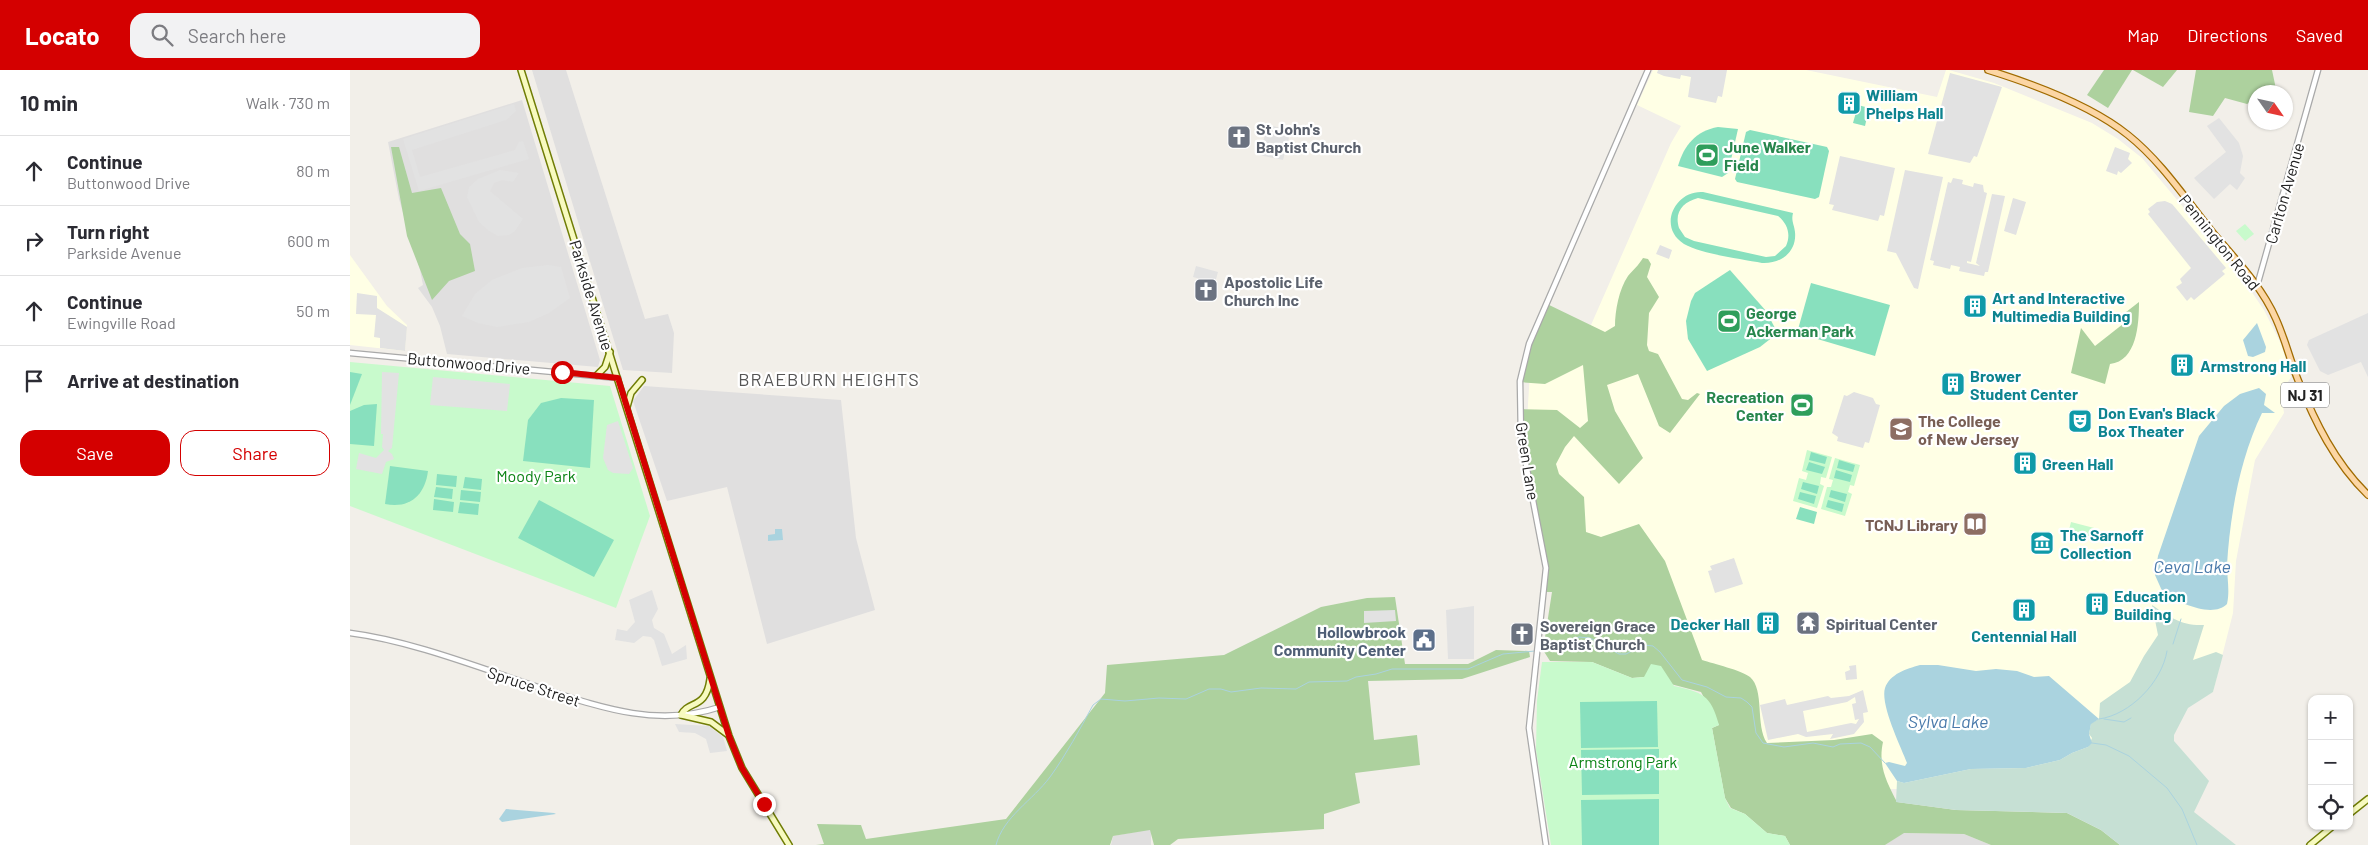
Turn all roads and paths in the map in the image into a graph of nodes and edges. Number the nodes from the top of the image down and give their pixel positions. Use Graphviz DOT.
graph roads {
  1 [pos="521,70"];
  2 [pos="1648,70"];
  3 [pos="1988,70"];
  4 [pos="2318,70"];
  5 [pos="2257,286"];
  6 [pos="610,351"];
  7 [pos="350,353"];
  8 [pos="596,375"];
  9 [pos="618,378"];
  10 [pos="642,380"];
  11 [pos="627,407"];
  12 [pos="2368,495"];
  13 [pos="350,633"];
  14 [pos="710,676"];
  15 [pos="720,707"];
  16 [pos="681,715"];
  17 [pos="729,736"];
  18 [pos="2368,799"];
  19 [pos="2353,811"];
  20 [pos="2328,830"];
  21 [pos="789,845"];
  22 [pos="1546,845"];
  23 [pos="2310,845"];
  1 -- 6 [label="main road, Parkside Avenue"];
  2 -- 22 [label="street, Green Lane"];
  3 -- 5 [label="main road, Pennington Road / NJ 31"];
  4 -- 5 [label="street, Carlton Avenue"];
  5 -- 12 [label="main road, Pennington Road / NJ 31"];
  6 -- 8 [label="main road"];
  6 -- 9 [label="main road, Parkside Avenue"];
  7 -- 8 [label="street, Buttonwood Drive"];
  8 -- 9 [label="street, Buttonwood Drive"];
  9 -- 11 [label="main road, Parkside Avenue"];
  10 -- 11 [label="main road"];
  11 -- 14 [label="main road, Parkside Avenue"];
  13 -- 16 [label="street, Spruce Street"];
  14 -- 15 [label="main road, Parkside Avenue"];
  14 -- 16 [label="main road"];
  15 -- 16 [label="street, Spruce Street"];
  15 -- 17 [label="main road, Parkside Avenue"];
  16 -- 17 [label="main road"];
  17 -- 21 [label="main road, Parkside Avenue"];
  18 -- 19 [label="main road"];
  20 -- 23 [label="main road"];
}
